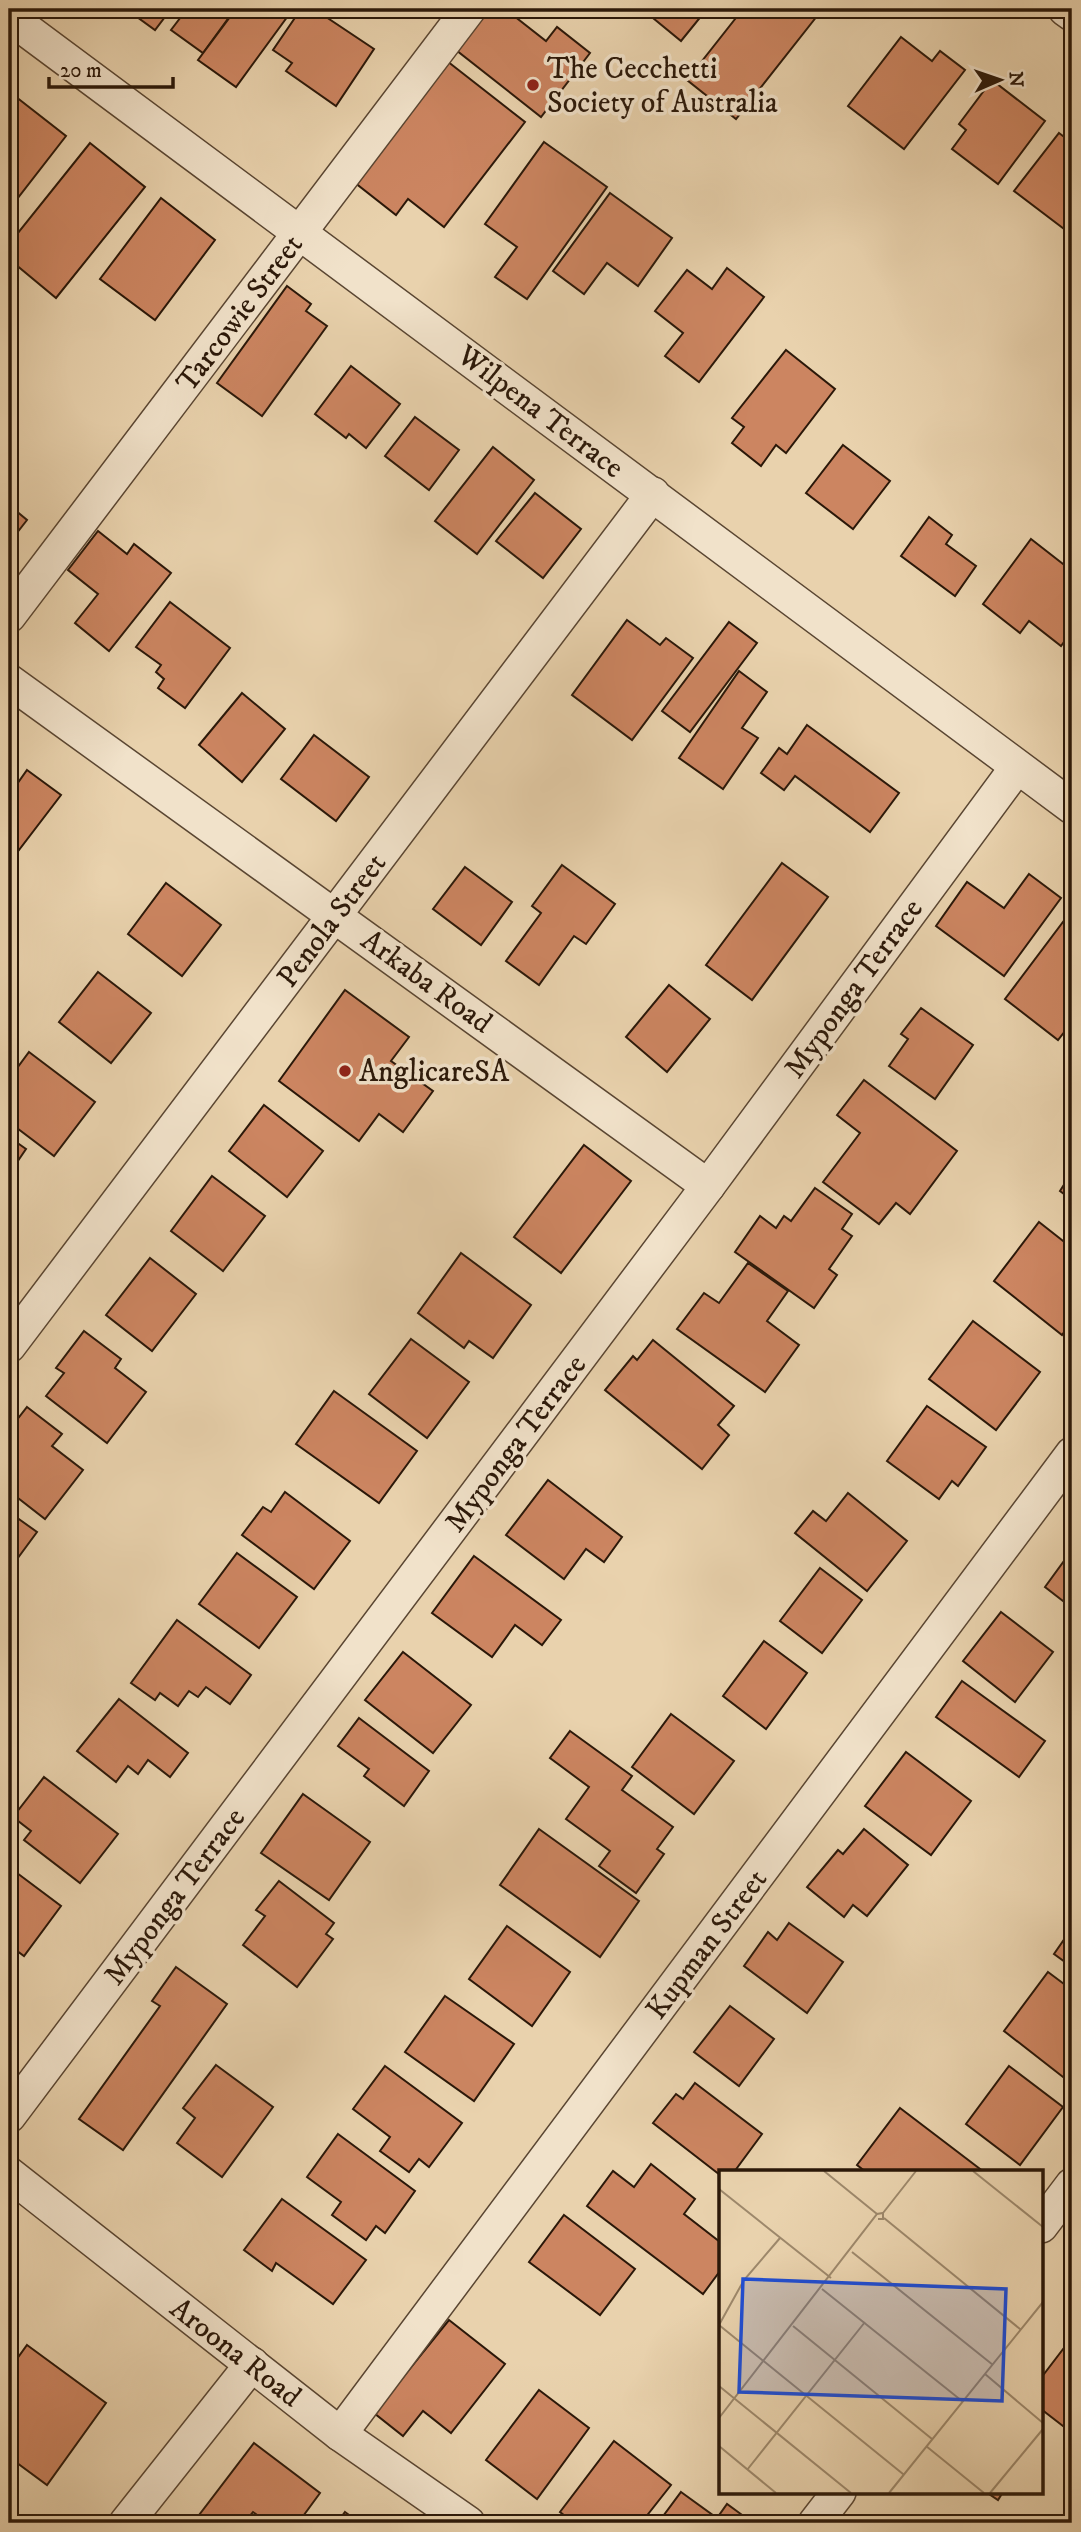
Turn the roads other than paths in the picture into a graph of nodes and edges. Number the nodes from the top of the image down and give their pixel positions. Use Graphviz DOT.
graph roads {
  1 [pos="469,9"];
  2 [pos="1065,9"];
  3 [pos="1072,13"];
  4 [pos="9,17"];
  5 [pos="300,233"];
  6 [pos="653,494"];
  7 [pos="9,616"];
  8 [pos="9,681"];
  9 [pos="1017,766"];
  10 [pos="1072,807"];
  11 [pos="335,915"];
  12 [pos="708,1186"];
  13 [pos="9,1346"];
  14 [pos="1072,1454"];
  15 [pos="9,2116"];
  16 [pos="9,2174"];
  17 [pos="1072,2185"];
  18 [pos="1042,2225"];
  19 [pos="252,2364"];
  20 [pos="341,2434"];
  21 [pos="837,2494"];
  22 [pos="126,2523"];
  23 [pos="467,2523"];
  24 [pos="815,2523"];
  1 -- 5 [label="street, Tarcowie Street"];
  2 -- 3 [label="street"];
  4 -- 5 [label="street, Wilpena Terrace"];
  5 -- 6 [label="street, Wilpena Terrace"];
  5 -- 7 [label="street, Tarcowie Street"];
  6 -- 9 [label="street, Wilpena Terrace"];
  6 -- 11 [label="street, Penola Street"];
  8 -- 11 [label="street, Arkaba Road"];
  9 -- 10 [label="street, Wilpena Terrace"];
  9 -- 12 [label="street, Myponga Terrace"];
  11 -- 12 [label="street, Arkaba Road"];
  11 -- 13 [label="street, Penola Street"];
  12 -- 15 [label="street, Myponga Terrace"];
  14 -- 20 [label="street, Kupman Street"];
  16 -- 19 [label="street, Aroona Road"];
  17 -- 18 [label="street"];
  19 -- 20 [label="street, Aroona Road"];
  19 -- 22 [label="street"];
  20 -- 23 [label="street, Aroona Road"];
  21 -- 24 [label="street"];
}
